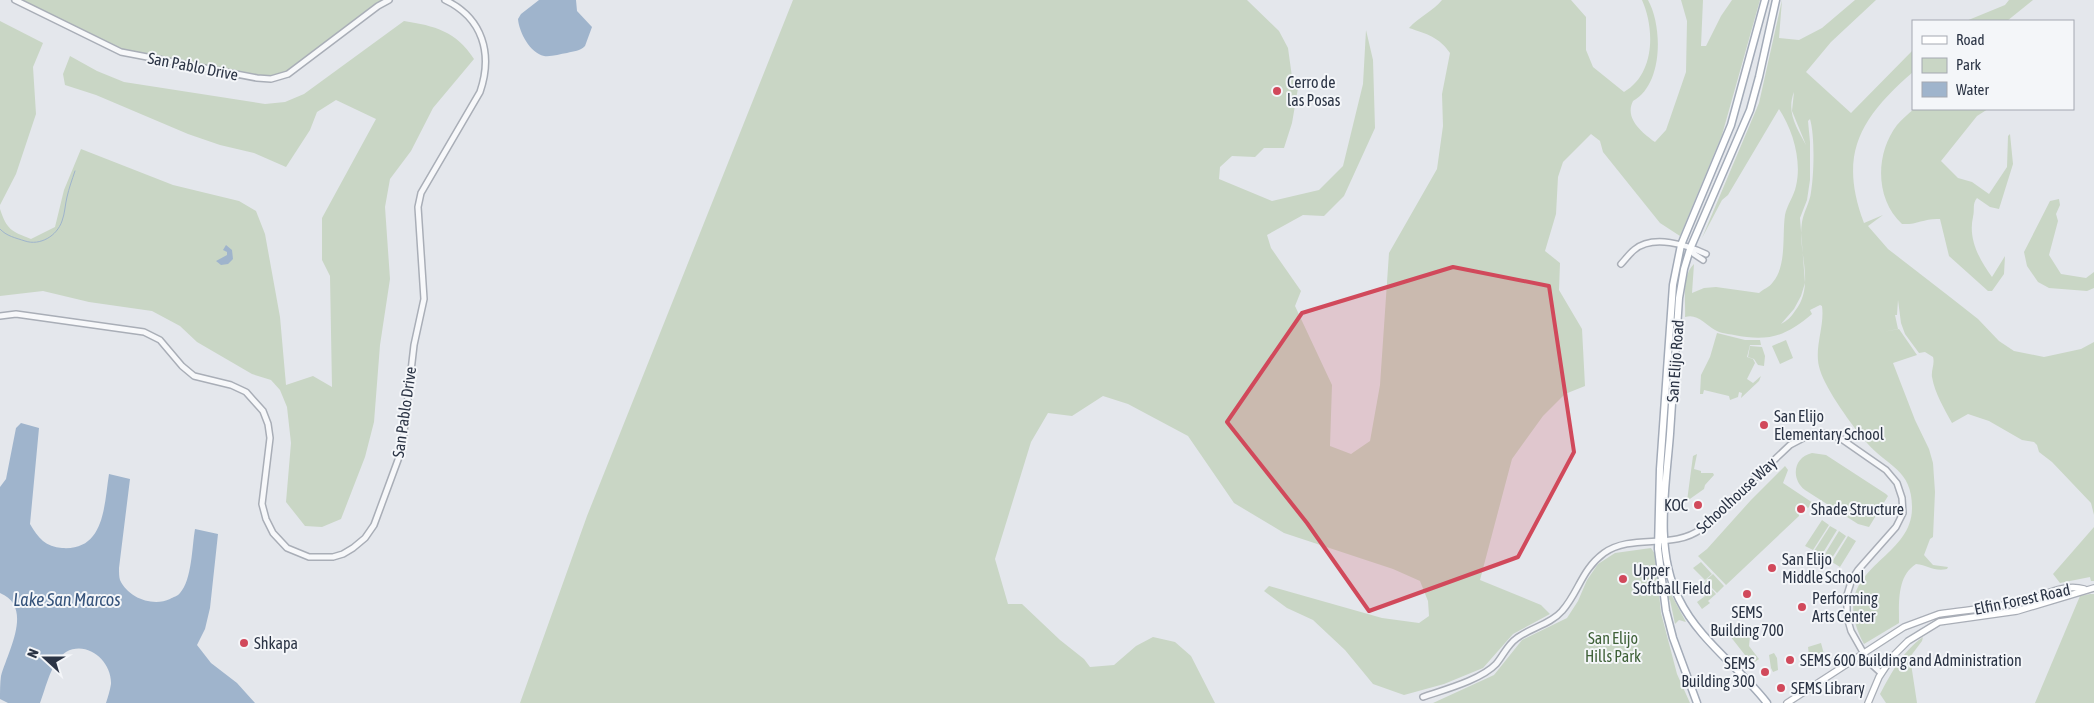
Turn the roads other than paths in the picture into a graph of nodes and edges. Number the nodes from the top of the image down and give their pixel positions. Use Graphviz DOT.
graph roads {
  1 [pos="15,0"];
  2 [pos="389,0"];
  3 [pos="444,0"];
  4 [pos="1765,0"];
  5 [pos="1776,0"];
  6 [pos="1681,245"];
  7 [pos="1690,249"];
  8 [pos="1705,257"];
  9 [pos="1620,264"];
  10 [pos="0,316"];
  11 [pos="1661,542"];
  12 [pos="2094,588"];
  13 [pos="2084,589"];
  14 [pos="2041,595"];
  15 [pos="2057,599"];
  16 [pos="1960,615"];
  17 [pos="1864,654"];
  18 [pos="1881,673"];
  19 [pos="1423,697"];
  20 [pos="1698,703"];
  21 [pos="1767,703"];
  22 [pos="1787,703"];
  23 [pos="1868,703"];
  1 -- 2 [label="street, San Pablo Drive"];
  3 -- 10 [label="street, San Pablo Drive"];
  4 -- 6 [label="main road, San Elijo Road"];
  5 -- 7 [label="main road, San Elijo Road"];
  6 -- 7 [label="street"];
  6 -- 9 [label="street"];
  6 -- 11 [label="main road, San Elijo Road"];
  7 -- 8 [label="street"];
  7 -- 11 [label="main road, San Elijo Road"];
  11 -- 17 [label="street, Schoolhouse Way"];
  11 -- 19 [label="street, Schoolhouse Way"];
  11 -- 20 [label="main road, San Elijo Road"];
  11 -- 21 [label="main road, San Elijo Road"];
  12 -- 13 [label="main road, Elfin Forest Road"];
  13 -- 14 [label="main road, Elfin Forest Road"];
  13 -- 15 [label="main road, Elfin Forest Road"];
  14 -- 15 [label="main road"];
  14 -- 16 [label="main road, Elfin Forest Road"];
  15 -- 16 [label="main road, Elfin Forest Road"];
  16 -- 17 [label="main road"];
  16 -- 18 [label="main road"];
  17 -- 18 [label="street, Schoolhouse Way"];
  17 -- 22 [label="main road"];
  18 -- 23 [label="main road"];
}
